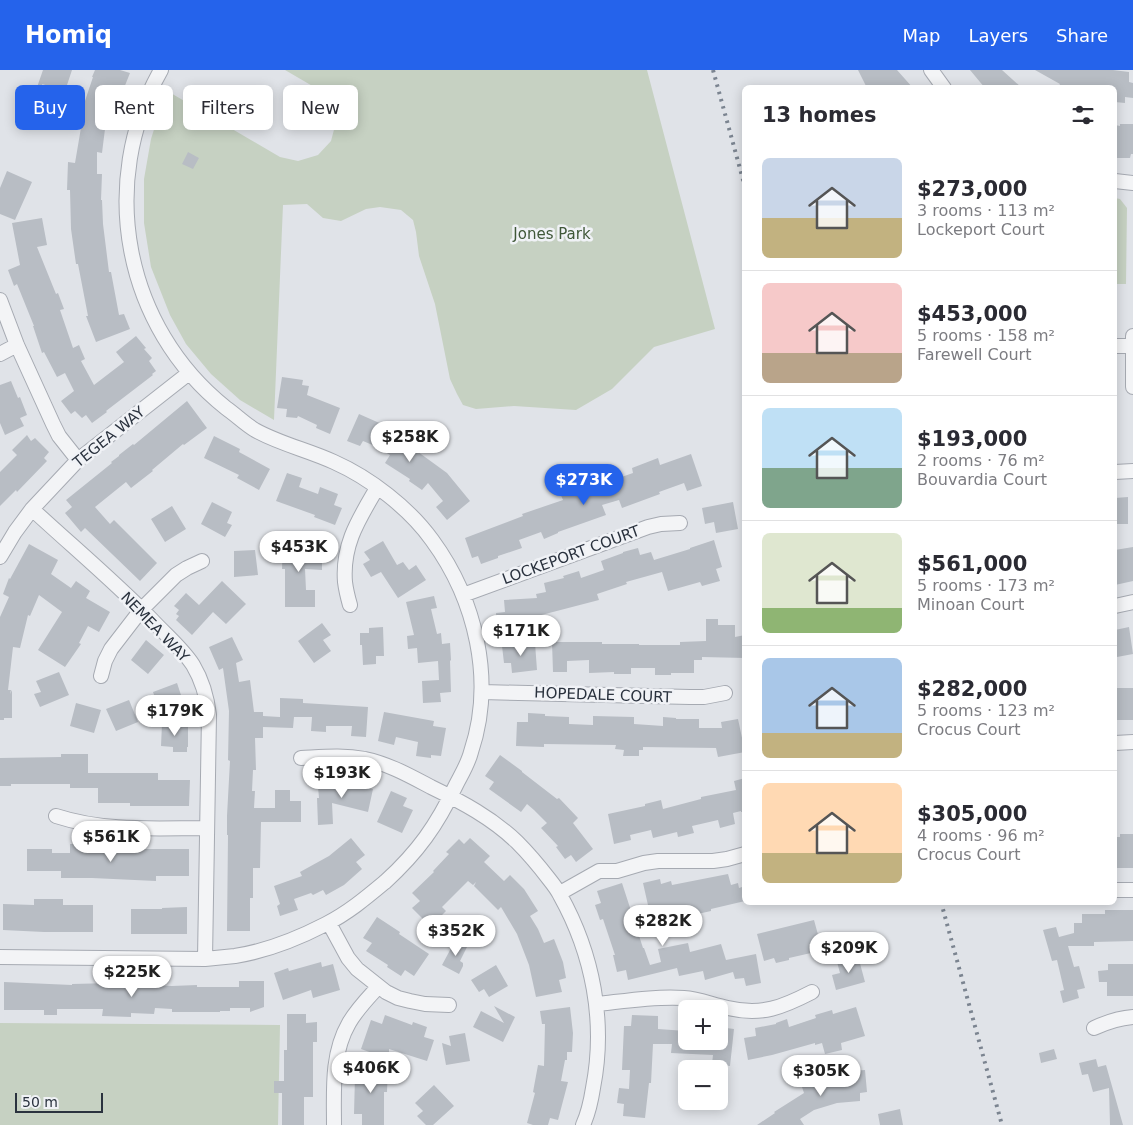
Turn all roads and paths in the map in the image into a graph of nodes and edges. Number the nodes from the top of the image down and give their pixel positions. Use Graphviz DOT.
graph roads {
  1 [pos="161,70"];
  2 [pos="931,70"];
  3 [pos="942,85"];
  4 [pos="1117,182"];
  5 [pos="1133,183"];
  6 [pos="0,300"];
  7 [pos="1133,336"];
  8 [pos="17,345"];
  9 [pos="1117,346"];
  10 [pos="1132,346"];
  11 [pos="0,354"];
  12 [pos="189,373"];
  13 [pos="1133,387"];
  14 [pos="78,460"];
  15 [pos="1133,471"];
  16 [pos="1117,472"];
  17 [pos="377,488"];
  18 [pos="32,509"];
  19 [pos="680,523"];
  20 [pos="0,557"];
  21 [pos="202,561"];
  22 [pos="463,595"];
  23 [pos="1133,602"];
  24 [pos="350,605"];
  25 [pos="1117,606"];
  26 [pos="141,610"];
  27 [pos="100,676"];
  28 [pos="482,692"];
  29 [pos="725,693"];
  30 [pos="1133,742"];
  31 [pos="1117,743"];
  32 [pos="301,758"];
  33 [pos="451,796"];
  34 [pos="56,816"];
  35 [pos="207,828"];
  36 [pos="742,855"];
  37 [pos="1117,890"];
  38 [pos="1133,890"];
  39 [pos="560,893"];
  40 [pos="329,923"];
  41 [pos="0,956"];
  42 [pos="205,959"];
  43 [pos="378,987"];
  44 [pos="812,992"];
  45 [pos="596,1004"];
  46 [pos="449,1005"];
  47 [pos="1133,1017"];
  48 [pos="1094,1028"];
  49 [pos="587,1123"];
  50 [pos="334,1125"];
  1 -- 12 [label="street"];
  2 -- 3 [label="street"];
  4 -- 5 [label="street"];
  6 -- 8 [label="street"];
  7 -- 10 [label="street"];
  8 -- 11 [label="street"];
  8 -- 14 [label="street"];
  9 -- 10 [label="street"];
  10 -- 13 [label="street"];
  12 -- 14 [label="street, TEGEA WAY"];
  12 -- 17 [label="street"];
  14 -- 18 [label="street, TEGEA WAY"];
  15 -- 16 [label="street"];
  17 -- 22 [label="street"];
  17 -- 24 [label="street"];
  18 -- 20 [label="street, TEGEA WAY"];
  18 -- 26 [label="street, NEMEA WAY"];
  19 -- 22 [label="street, LOCKEPORT COURT"];
  21 -- 26 [label="street"];
  22 -- 28 [label="street"];
  23 -- 25 [label="street"];
  26 -- 27 [label="street"];
  26 -- 35 [label="street, NEMEA WAY"];
  28 -- 29 [label="street, HOPEDALE COURT"];
  28 -- 33 [label="street"];
  30 -- 31 [label="street"];
  32 -- 33 [label="street"];
  33 -- 39 [label="street"];
  33 -- 40 [label="street"];
  34 -- 35 [label="street"];
  35 -- 42 [label="street, NEMEA WAY"];
  36 -- 39 [label="street"];
  37 -- 38 [label="street"];
  39 -- 45 [label="street"];
  40 -- 42 [label="street"];
  40 -- 43 [label="street"];
  41 -- 42 [label="street"];
  43 -- 46 [label="street"];
  43 -- 50 [label="street"];
  44 -- 45 [label="street"];
  45 -- 49 [label="street"];
  47 -- 48 [label="street"];
}
